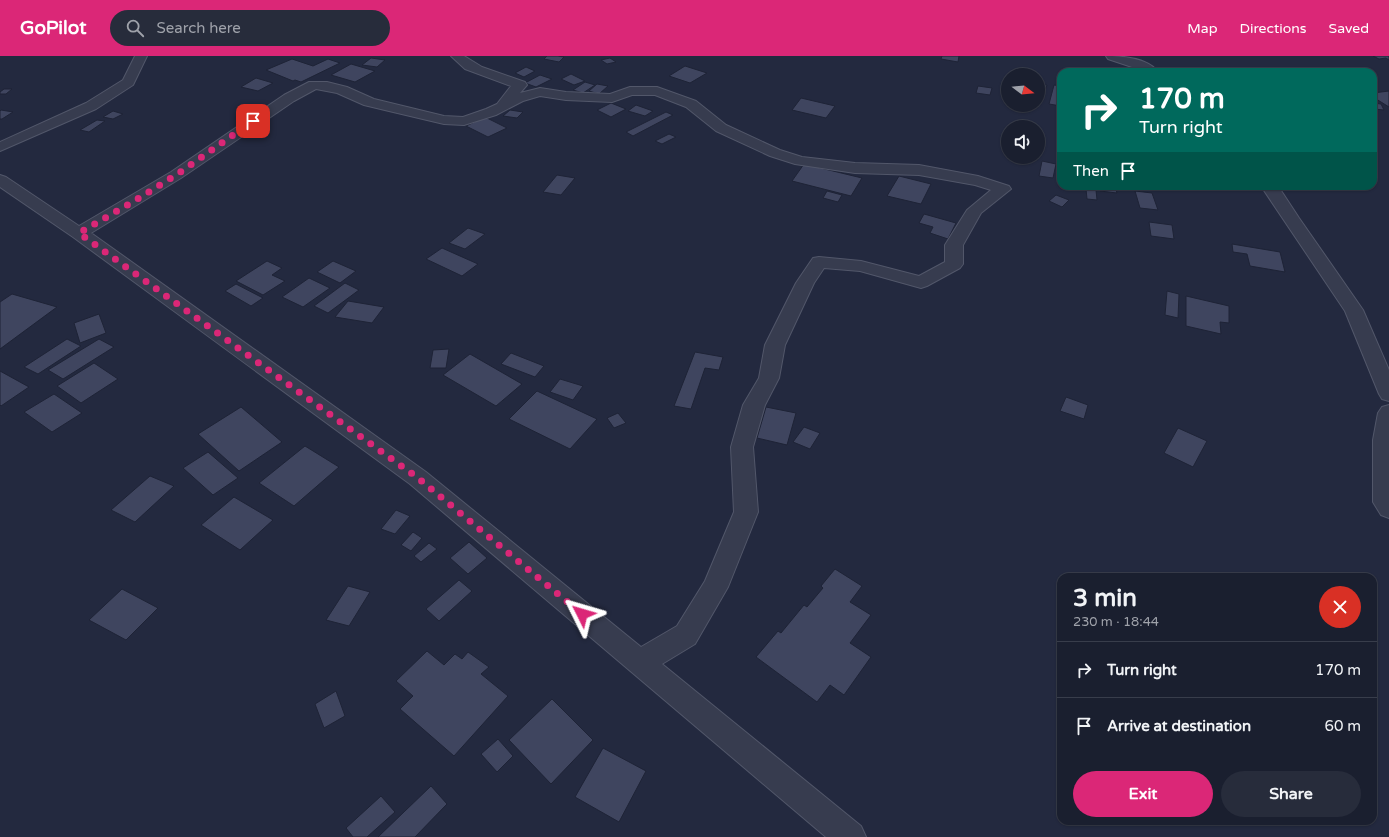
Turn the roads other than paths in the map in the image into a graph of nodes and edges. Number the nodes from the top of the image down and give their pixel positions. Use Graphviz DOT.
graph roads {
  1 [pos="141,56"];
  2 [pos="457,56"];
  3 [pos="1112,56"];
  4 [pos="1144,68"];
  5 [pos="500,107"];
  6 [pos="0,147"];
  7 [pos="0,180"];
  8 [pos="1273,190"];
  9 [pos="79,233"];
  10 [pos="1389,394"];
  11 [pos="1389,413"];
  12 [pos="1389,508"];
  13 [pos="640,662"];
  14 [pos="850,837"];
  1 -- 6 [label="street"];
  2 -- 5 [label="street"];
  3 -- 4 [label="street"];
  5 -- 9 [label="street"];
  5 -- 13 [label="street"];
  7 -- 9 [label="street"];
  8 -- 10 [label="street"];
  9 -- 13 [label="street"];
  11 -- 12 [label="street"];
  13 -- 14 [label="street"];
}
